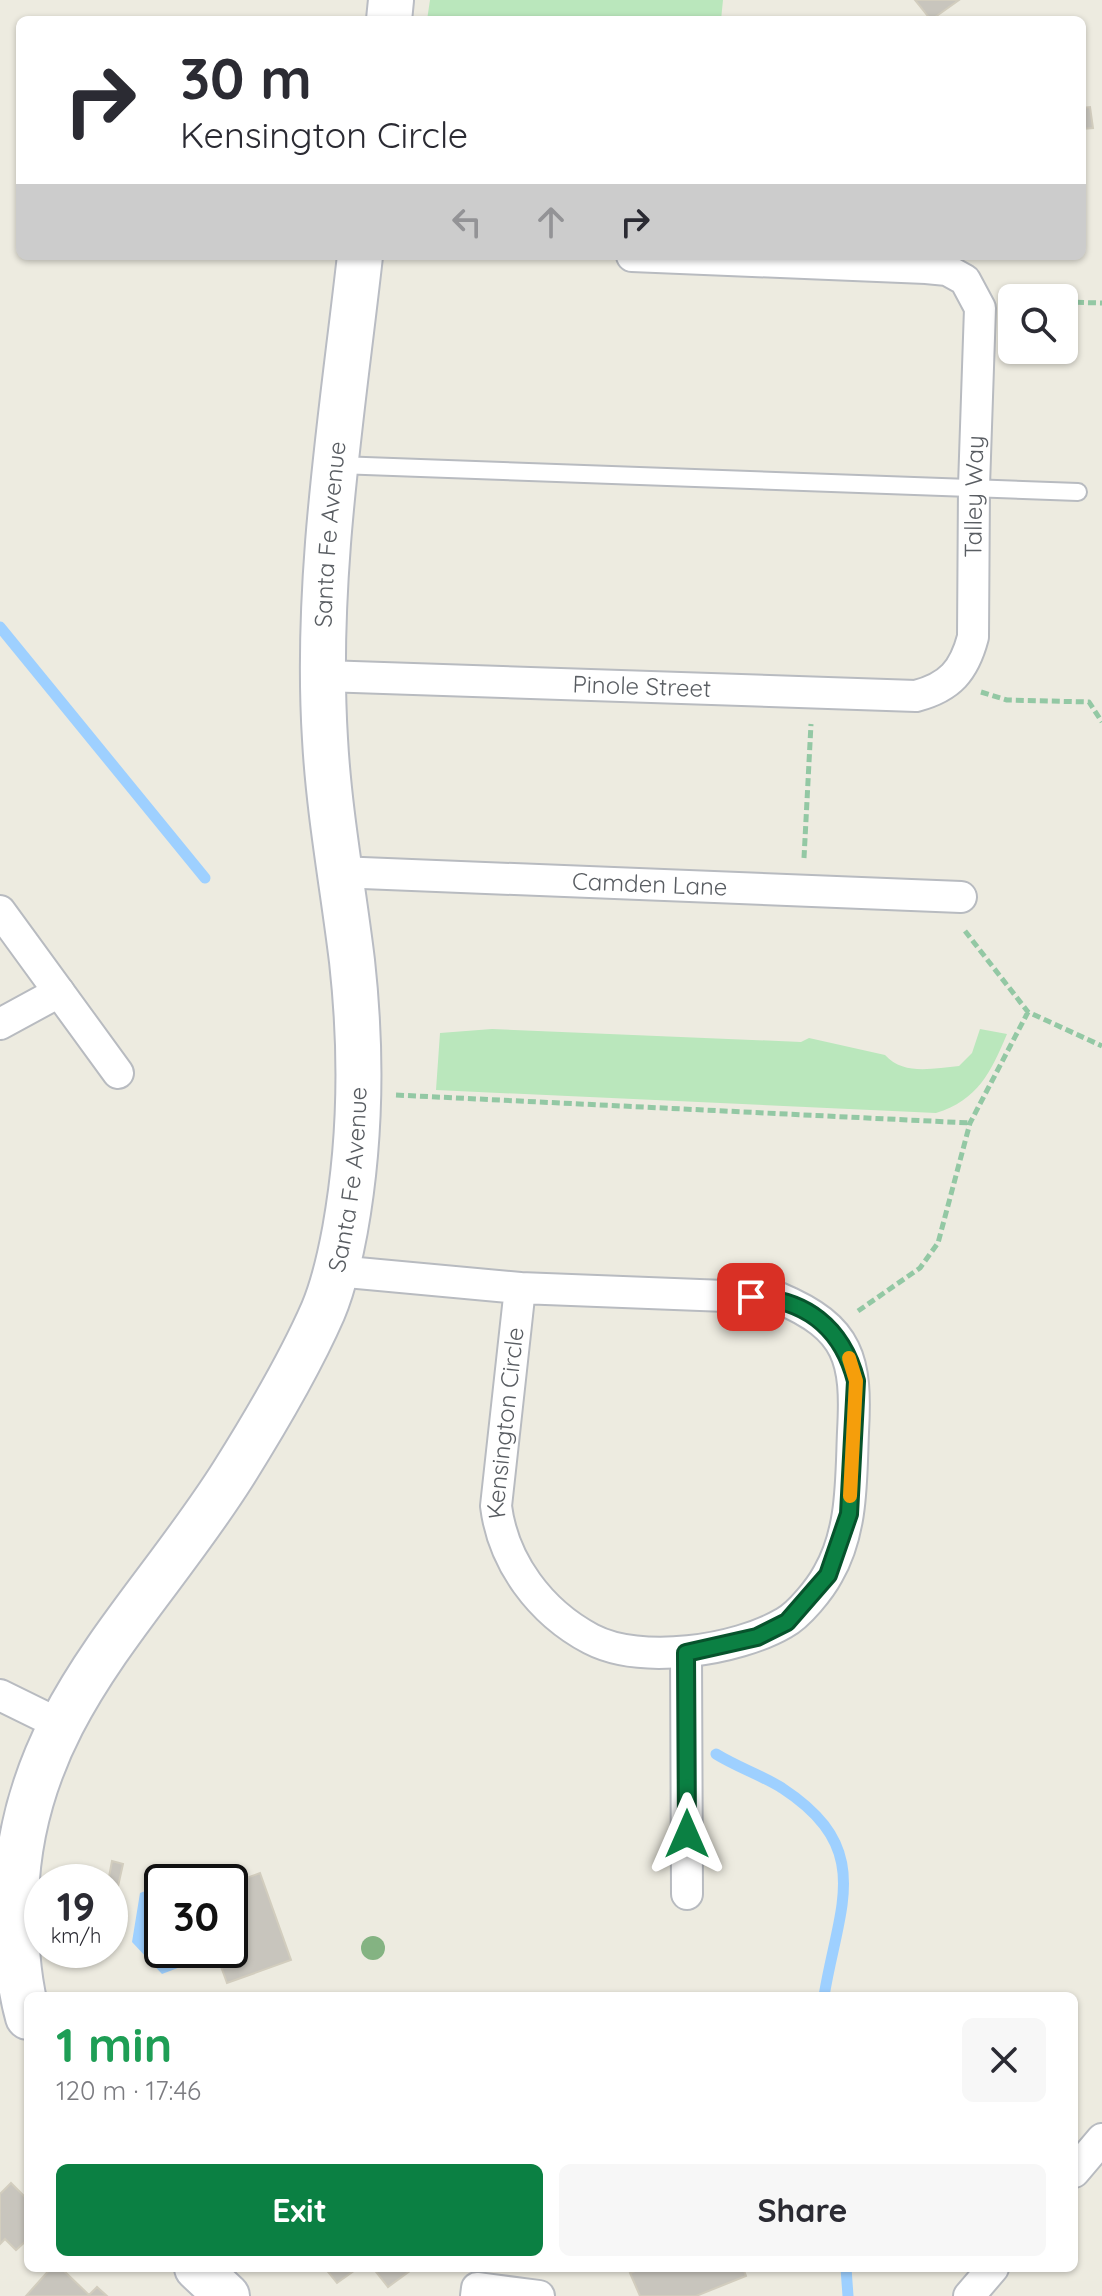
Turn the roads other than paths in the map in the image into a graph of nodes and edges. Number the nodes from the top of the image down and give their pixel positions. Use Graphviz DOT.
graph roads {
  1 [pos="360,260"];
  2 [pos="722,260"];
  3 [pos="337,465"];
  4 [pos="974,486"];
  5 [pos="1078,492"];
  6 [pos="324,676"];
  7 [pos="955,679"];
  8 [pos="338,872"];
  9 [pos="955,897"];
  10 [pos="0,911"];
  11 [pos="59,992"];
  12 [pos="0,1024"];
  13 [pos="118,1073"];
  14 [pos="336,1271"];
  15 [pos="520,1288"];
  16 [pos="686,1653"];
  17 [pos="0,1695"];
  18 [pos="59,1724"];
  19 [pos="687,1894"];
  20 [pos="24,1997"];
  21 [pos="1102,2139"];
  22 [pos="1078,2167"];
  23 [pos="201,2272"];
  24 [pos="990,2272"];
  25 [pos="227,2296"];
  26 [pos="476,2296"];
  27 [pos="539,2296"];
  28 [pos="969,2296"];
  1 -- 3 [label="street, Santa Fe Avenue"];
  2 -- 4 [label="street, Talley Way"];
  3 -- 4 [label="lane"];
  3 -- 6 [label="street, Santa Fe Avenue"];
  4 -- 5 [label="lane"];
  4 -- 7 [label="street, Talley Way"];
  6 -- 7 [label="street, Pinole Street"];
  6 -- 8 [label="street, Santa Fe Avenue"];
  8 -- 9 [label="street, Camden Lane"];
  8 -- 14 [label="street, Santa Fe Avenue"];
  10 -- 11 [label="street"];
  11 -- 12 [label="street"];
  11 -- 13 [label="street"];
  14 -- 15 [label="street, Kensington Circle"];
  14 -- 18 [label="street, Santa Fe Avenue"];
  15 -- 16 [label="street, Kensington Circle"];
  15 -- 16 [label="street, Kensington Circle"];
  16 -- 19 [label="street"];
  17 -- 18 [label="street"];
  18 -- 20 [label="street, Santa Fe Avenue"];
  21 -- 22 [label="street"];
  23 -- 25 [label="street"];
  24 -- 28 [label="street"];
  26 -- 27 [label="street"];
}
